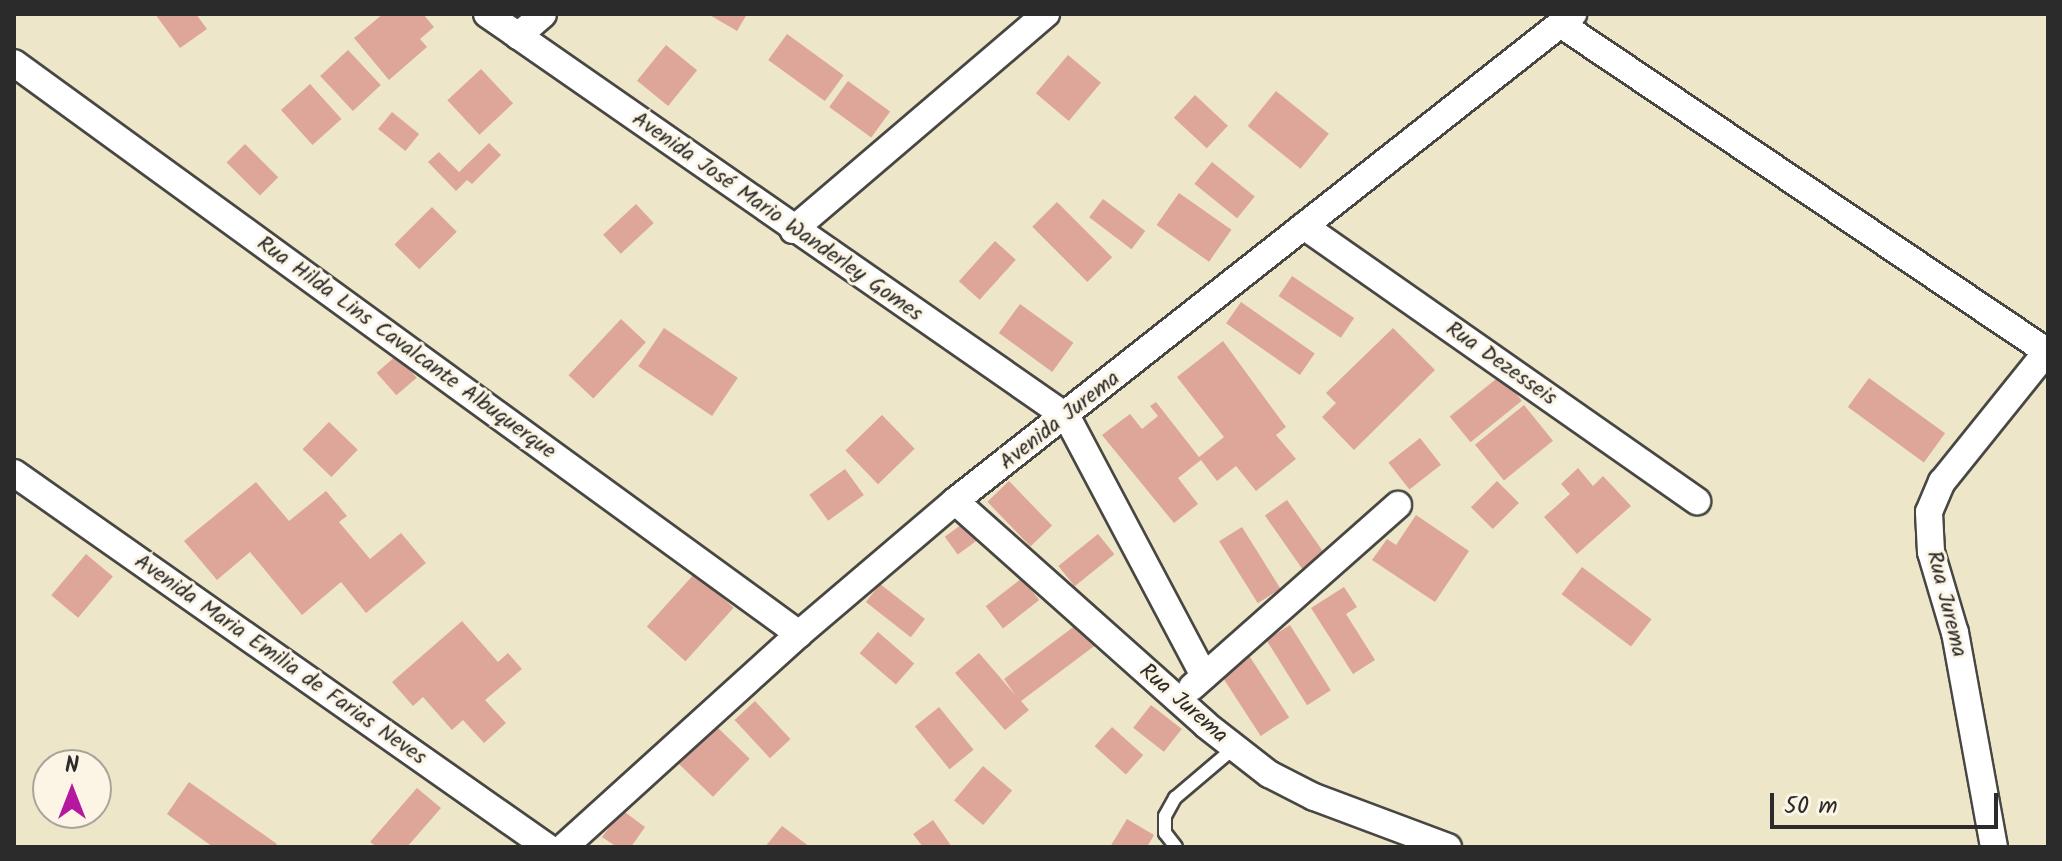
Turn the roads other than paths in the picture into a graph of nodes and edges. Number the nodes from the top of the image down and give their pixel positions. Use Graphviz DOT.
graph roads {
  1 [pos="487,14"];
  2 [pos="543,14"];
  3 [pos="1046,14"];
  4 [pos="1567,20"];
  5 [pos="518,36"];
  6 [pos="14,63"];
  7 [pos="1304,226"];
  8 [pos="793,230"];
  9 [pos="2047,351"];
  10 [pos="1067,417"];
  11 [pos="14,473"];
  12 [pos="955,501"];
  13 [pos="1697,501"];
  14 [pos="1398,505"];
  15 [pos="799,634"];
  16 [pos="1204,676"];
  17 [pos="1177,700"];
  18 [pos="1234,748"];
  19 [pos="547,847"];
  20 [pos="564,847"];
  21 [pos="1176,847"];
  22 [pos="1448,847"];
  23 [pos="1994,847"];
  1 -- 5 [label="street, Avenida José Mario Wanderley Gomes"];
  2 -- 5 [label="street"];
  3 -- 8 [label="street"];
  4 -- 7 [label="street, Avenida Jurema"];
  4 -- 9 [label="street"];
  5 -- 8 [label="street, Avenida José Mario Wanderley Gomes"];
  6 -- 15 [label="street, Rua Hilda Lins Cavalcante Albuquerque"];
  7 -- 10 [label="street, Avenida Jurema"];
  7 -- 13 [label="street, Rua Dezesseis"];
  8 -- 10 [label="street, Avenida José Mario Wanderley Gomes"];
  9 -- 23 [label="street, Rua Jurema"];
  10 -- 12 [label="street, Avenida Jurema"];
  10 -- 16 [label="street"];
  11 -- 19 [label="street, Avenida Maria Emilia de Farias Neves"];
  12 -- 15 [label="street, Avenida Jurema"];
  12 -- 17 [label="street, Rua Jurema"];
  14 -- 16 [label="street"];
  15 -- 20 [label="street, Avenida Jurema"];
  16 -- 17 [label="street"];
  17 -- 18 [label="street, Rua Jurema"];
  18 -- 21 [label="lane"];
  18 -- 22 [label="street, Rua Jurema"];
}
